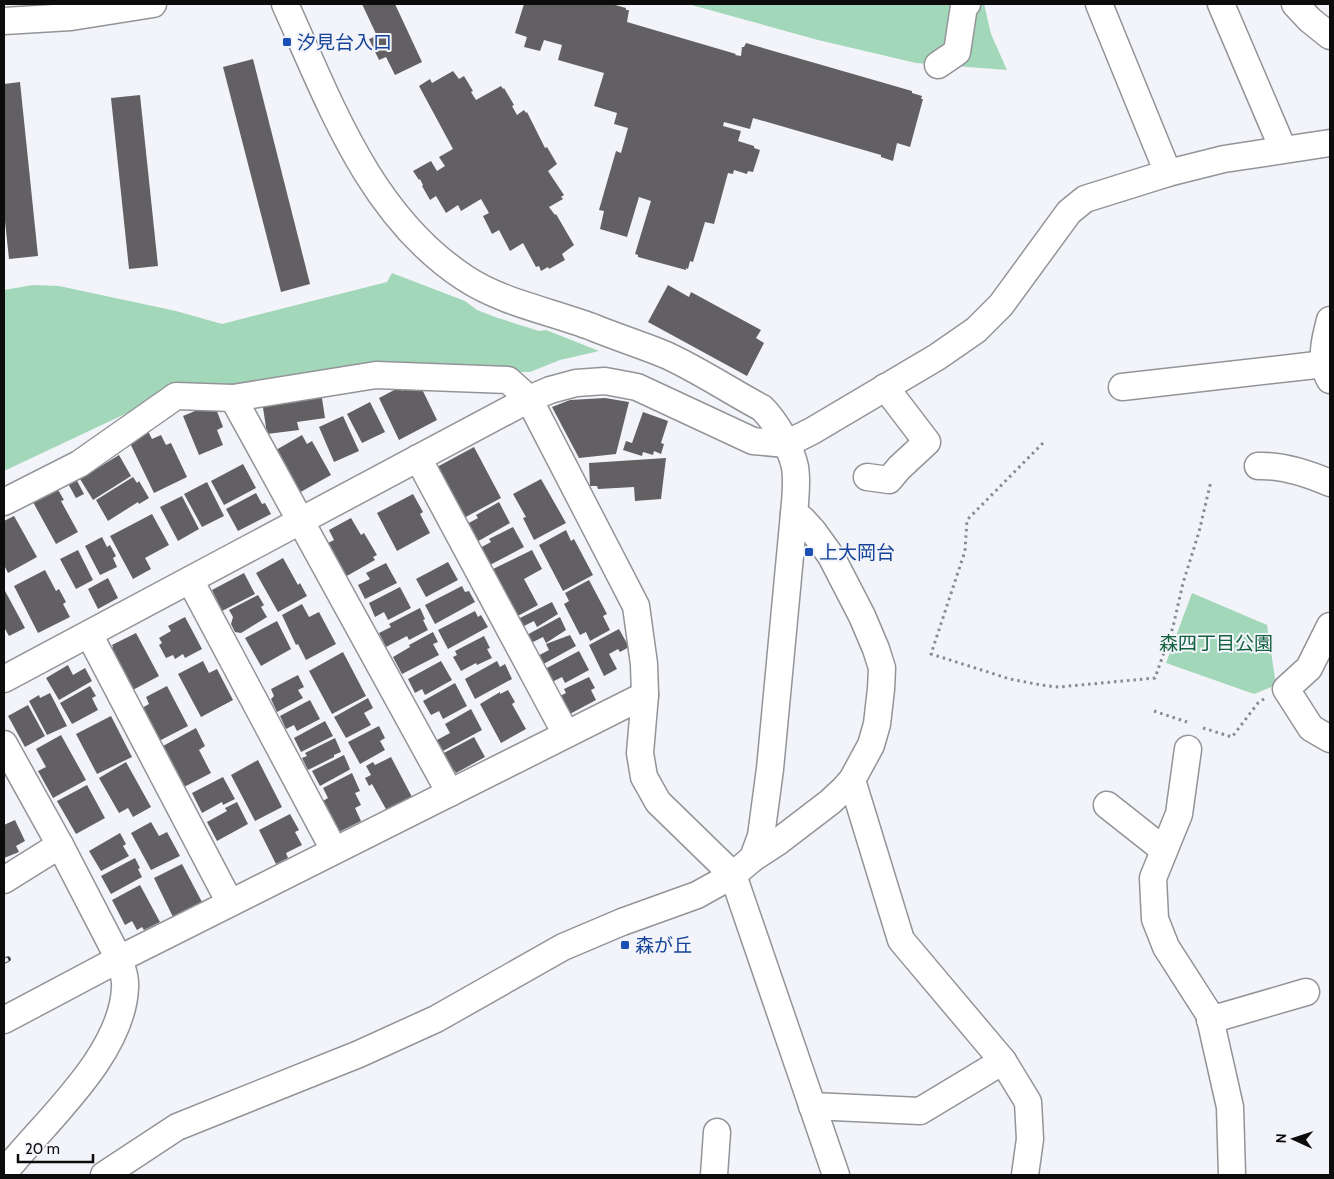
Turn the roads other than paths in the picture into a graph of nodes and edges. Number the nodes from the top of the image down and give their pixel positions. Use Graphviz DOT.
graph roads {
  1 [pos="153,4"];
  2 [pos="285,4"];
  3 [pos="967,4"];
  4 [pos="1099,4"];
  5 [pos="1221,4"];
  6 [pos="1295,4"];
  7 [pos="4,21"];
  8 [pos="1330,36"];
  9 [pos="938,65"];
  10 [pos="1330,143"];
  11 [pos="1283,149"];
  12 [pos="1168,173"];
  13 [pos="1330,320"];
  14 [pos="1328,372"];
  15 [pos="886,387"];
  16 [pos="1122,387"];
  17 [pos="233,398"];
  18 [pos="529,399"];
  19 [pos="786,444"];
  20 [pos="418,458"];
  21 [pos="1258,466"];
  22 [pos="867,477"];
  23 [pos="1330,483"];
  24 [pos="4,502"];
  25 [pos="794,514"];
  26 [pos="299,522"];
  27 [pos="190,580"];
  28 [pos="1330,626"];
  29 [pos="89,634"];
  30 [pos="4,679"];
  31 [pos="645,695"];
  32 [pos="566,734"];
  33 [pos="1192,737"];
  34 [pos="1330,739"];
  35 [pos="4,744"];
  36 [pos="852,780"];
  37 [pos="450,793"];
  38 [pos="1107,804"];
  39 [pos="60,845"];
  40 [pos="334,850"];
  41 [pos="1164,850"];
  42 [pos="753,858"];
  43 [pos="733,875"];
  44 [pos="4,880"];
  45 [pos="230,903"];
  46 [pos="119,959"];
  47 [pos="1306,992"];
  48 [pos="4,1020"];
  49 [pos="1210,1020"];
  50 [pos="1003,1061"];
  51 [pos="812,1106"];
  52 [pos="717,1132"];
  53 [pos="4,1173"];
  54 [pos="104,1175"];
  55 [pos="714,1175"];
  56 [pos="836,1175"];
  57 [pos="1025,1175"];
  58 [pos="1232,1175"];
  1 -- 7 [label="street"];
  2 -- 19 [label="street"];
  3 -- 9 [label="street"];
  4 -- 12 [label="street"];
  5 -- 11 [label="street"];
  6 -- 8 [label="street"];
  10 -- 11 [label="street"];
  11 -- 12 [label="street"];
  12 -- 15 [label="street"];
  13 -- 14 [label="street"];
  14 -- 16 [label="street"];
  15 -- 19 [label="street"];
  15 -- 22 [label="street"];
  17 -- 18 [label="street"];
  17 -- 24 [label="street"];
  17 -- 26 [label="street"];
  18 -- 19 [label="street"];
  18 -- 20 [label="street"];
  18 -- 31 [label="street"];
  19 -- 25 [label="street"];
  20 -- 26 [label="street"];
  20 -- 32 [label="street"];
  21 -- 23 [label="street"];
  25 -- 36 [label="street"];
  25 -- 42 [label="street"];
  26 -- 27 [label="street"];
  26 -- 37 [label="street"];
  27 -- 29 [label="street"];
  27 -- 40 [label="street"];
  28 -- 34 [label="street"];
  29 -- 30 [label="street"];
  29 -- 45 [label="street"];
  31 -- 32 [label="street"];
  31 -- 43 [label="street"];
  32 -- 37 [label="street"];
  33 -- 41 [label="street"];
  35 -- 39 [label="street"];
  36 -- 42 [label="street"];
  36 -- 50 [label="street"];
  37 -- 40 [label="street"];
  38 -- 41 [label="street"];
  39 -- 44 [label="street"];
  39 -- 46 [label="street"];
  40 -- 45 [label="street"];
  41 -- 49 [label="street"];
  42 -- 43 [label="street"];
  43 -- 51 [label="street"];
  43 -- 54 [label="street"];
  45 -- 46 [label="street"];
  46 -- 48 [label="street"];
  46 -- 53 [label="street"];
  47 -- 49 [label="street"];
  49 -- 58 [label="street"];
  50 -- 51 [label="street"];
  50 -- 57 [label="street"];
  51 -- 56 [label="street"];
  52 -- 55 [label="street"];
}
